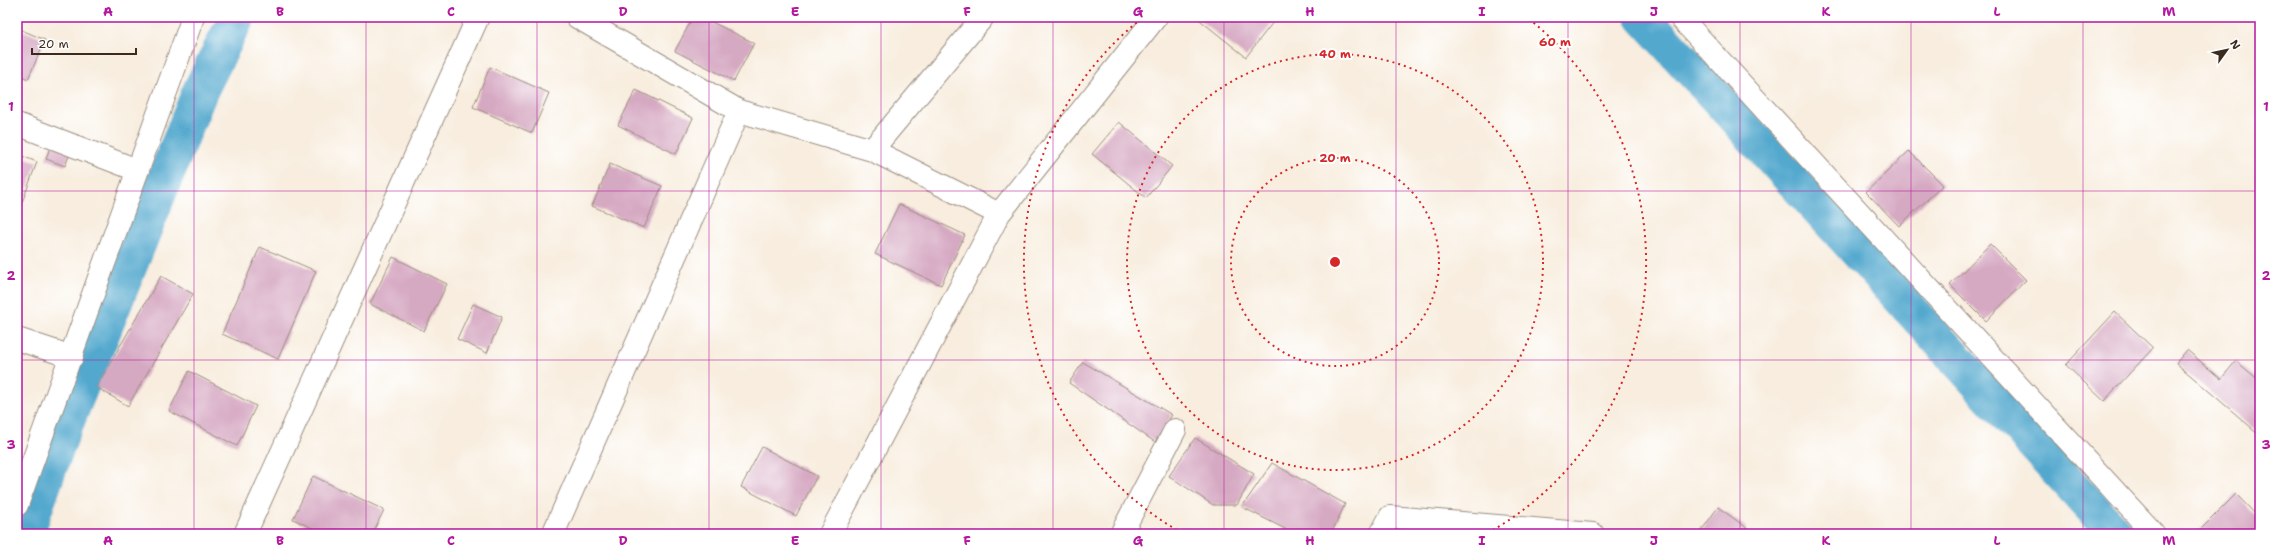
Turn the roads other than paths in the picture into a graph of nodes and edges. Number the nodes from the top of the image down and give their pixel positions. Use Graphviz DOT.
graph roads {
  1 [pos="193,17"];
  2 [pos="478,17"];
  3 [pos="577,17"];
  4 [pos="983,17"];
  5 [pos="1156,17"];
  6 [pos="1680,17"];
  7 [pos="739,111"];
  8 [pos="17,124"];
  9 [pos="872,150"];
  10 [pos="137,170"];
  11 [pos="999,214"];
  12 [pos="17,339"];
  13 [pos="72,358"];
  14 [pos="1175,430"];
  15 [pos="17,506"];
  16 [pos="245,534"];
  17 [pos="553,534"];
  18 [pos="830,534"];
  19 [pos="1121,534"];
  20 [pos="1381,534"];
  21 [pos="1593,534"];
  22 [pos="2154,534"];
  1 -- 10 [label="street"];
  2 -- 16 [label="street"];
  3 -- 7 [label="street"];
  4 -- 9 [label="street"];
  5 -- 11 [label="street"];
  6 -- 22 [label="street"];
  7 -- 9 [label="street"];
  7 -- 17 [label="street"];
  8 -- 10 [label="street"];
  9 -- 11 [label="street"];
  10 -- 13 [label="street"];
  11 -- 18 [label="street"];
  12 -- 13 [label="street"];
  13 -- 15 [label="street"];
  14 -- 19 [label="street"];
  20 -- 21 [label="street"];
}
